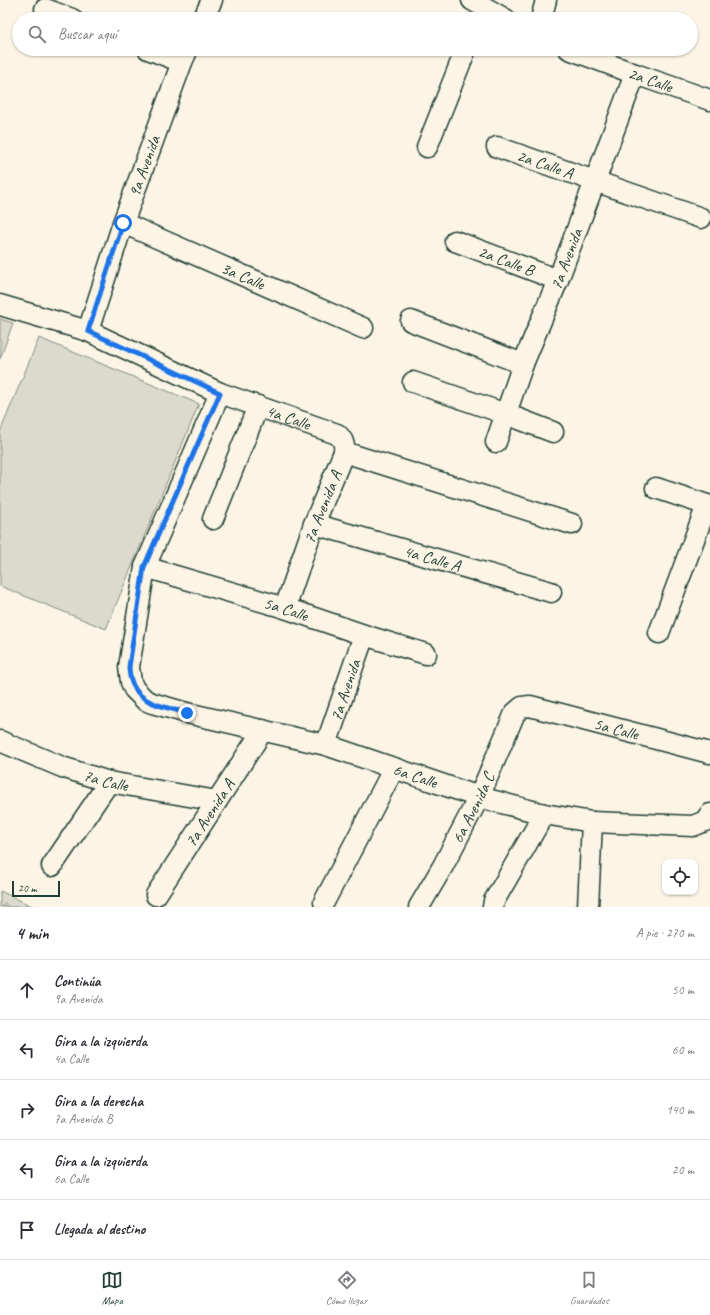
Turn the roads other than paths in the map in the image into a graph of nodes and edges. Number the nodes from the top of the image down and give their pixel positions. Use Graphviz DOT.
graph roads {
  1 [pos="212,0"];
  2 [pos="546,0"];
  3 [pos="45,9"];
  4 [pos="53,12"];
  5 [pos="206,12"];
  6 [pos="543,12"];
  7 [pos="185,56"];
  8 [pos="463,56"];
  9 [pos="587,56"];
  10 [pos="635,74"];
  11 [pos="710,100"];
  12 [pos="427,147"];
  13 [pos="497,147"];
  14 [pos="594,181"];
  15 [pos="702,218"];
  16 [pos="123,223"];
  17 [pos="456,241"];
  18 [pos="558,280"];
  19 [pos="0,305"];
  20 [pos="411,321"];
  21 [pos="364,328"];
  22 [pos="88,331"];
  23 [pos="523,364"];
  24 [pos="413,382"];
  25 [pos="220,393"];
  26 [pos="258,406"];
  27 [pos="506,414"];
  28 [pos="553,432"];
  29 [pos="496,442"];
  30 [pos="344,452"];
  31 [pos="656,488"];
  32 [pos="709,506"];
  33 [pos="212,519"];
  34 [pos="314,524"];
  35 [pos="572,524"];
  36 [pos="144,567"];
  37 [pos="550,592"];
  38 [pos="285,608"];
  39 [pos="660,633"];
  40 [pos="364,635"];
  41 [pos="426,654"];
  42 [pos="522,708"];
  43 [pos="263,730"];
  44 [pos="0,741"];
  45 [pos="326,745"];
  46 [pos="710,753"];
  47 [pos="394,768"];
  48 [pos="109,782"];
  49 [pos="479,797"];
  50 [pos="217,801"];
  51 [pos="544,814"];
  52 [pos="707,818"];
  53 [pos="592,822"];
  54 [pos="52,866"];
  55 [pos="156,895"];
  56 [pos="324,902"];
  57 [pos="419,907"];
  58 [pos="493,907"];
  59 [pos="588,907"];
  1 -- 5 [label="street"];
  2 -- 6 [label="street"];
  3 -- 4 [label="street"];
  7 -- 16 [label="street, 9a Avenida"];
  8 -- 12 [label="street"];
  9 -- 10 [label="street, 2a Calle"];
  10 -- 11 [label="street, 2a Calle"];
  10 -- 14 [label="street, 7a Avenida"];
  13 -- 14 [label="street, 2a Calle A"];
  14 -- 15 [label="street, 2a Calle A"];
  14 -- 18 [label="street, 7a Avenida"];
  16 -- 21 [label="street, 3a Calle"];
  16 -- 22 [label="street, 9a Avenida"];
  17 -- 18 [label="street, 2a Calle B"];
  18 -- 23 [label="street, 7a Avenida"];
  19 -- 22 [label="street, 4a Calle"];
  20 -- 23 [label="street"];
  22 -- 25 [label="street, 4a Calle"];
  23 -- 27 [label="street, 7a Avenida"];
  24 -- 27 [label="street"];
  25 -- 26 [label="street, 4a Calle"];
  25 -- 36 [label="street"];
  26 -- 30 [label="street, 4a Calle"];
  26 -- 33 [label="street"];
  27 -- 28 [label="street"];
  27 -- 29 [label="street, 7a Avenida"];
  30 -- 34 [label="street, 7a Avenida A"];
  30 -- 35 [label="street"];
  31 -- 32 [label="street"];
  32 -- 39 [label="street"];
  34 -- 37 [label="street, 4a Calle A"];
  34 -- 38 [label="street, 7a Avenida A"];
  36 -- 38 [label="street, 5a Calle"];
  36 -- 43 [label="street, 6a Calle"];
  38 -- 40 [label="street, 5a Calle"];
  40 -- 41 [label="street, 5a Calle"];
  40 -- 45 [label="street, 7a Avenida"];
  42 -- 46 [label="street, 5a Calle"];
  42 -- 49 [label="street, 6a Avenida C"];
  43 -- 45 [label="street, 6a Calle"];
  43 -- 50 [label="street, 7a Avenida A"];
  44 -- 48 [label="street, 7a Calle"];
  45 -- 47 [label="street, 6a Calle"];
  47 -- 49 [label="street, 6a Calle"];
  47 -- 56 [label="street"];
  48 -- 50 [label="street, 7a Calle"];
  48 -- 54 [label="street"];
  49 -- 51 [label="street, 6a Calle"];
  49 -- 57 [label="street, 6a Avenida C"];
  50 -- 55 [label="street, 7a Avenida A"];
  51 -- 53 [label="street, 6a Calle"];
  51 -- 58 [label="street"];
  52 -- 53 [label="street, 6a Calle"];
  53 -- 59 [label="street"];
}
